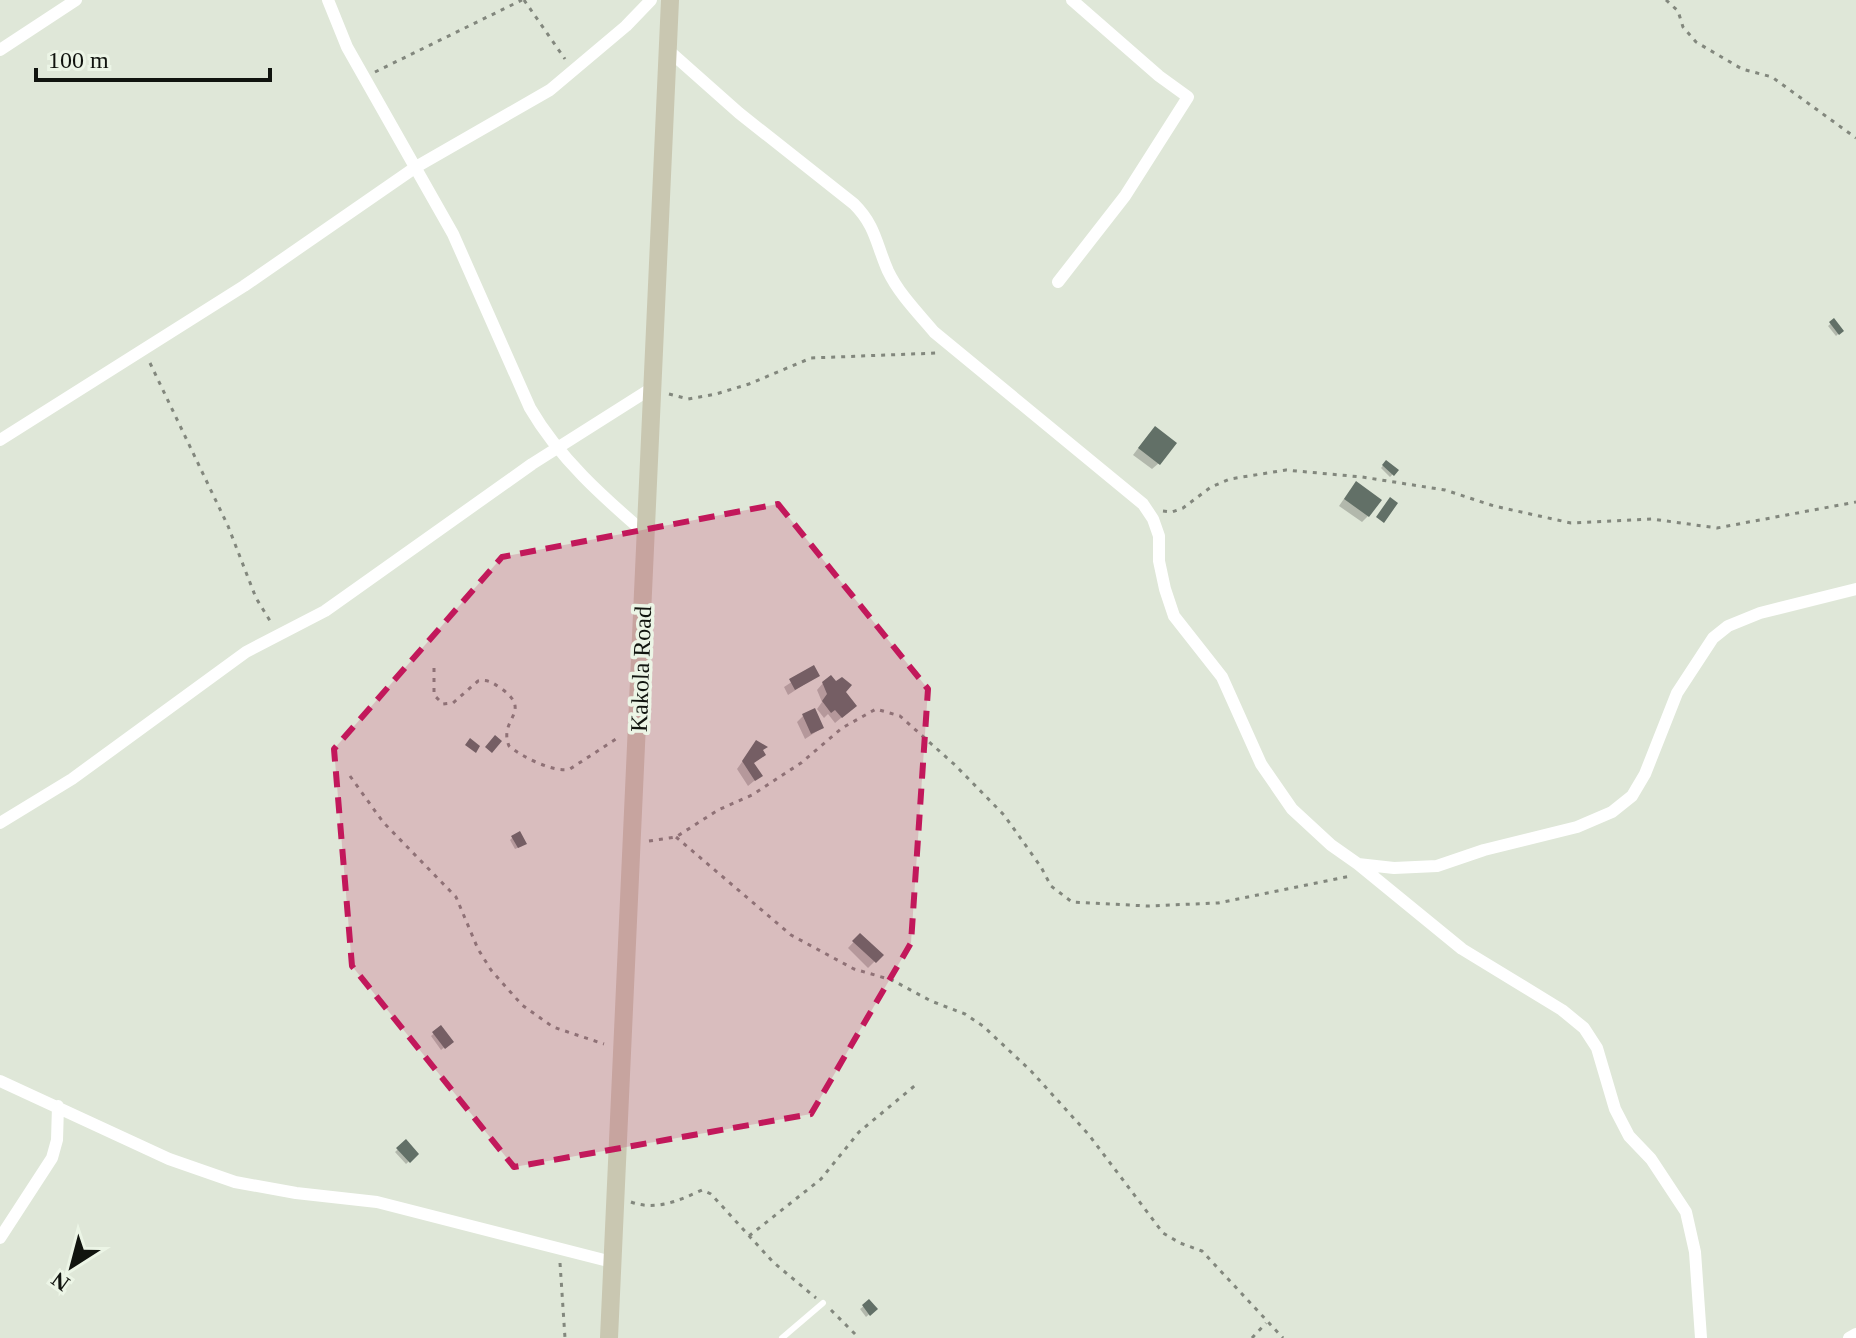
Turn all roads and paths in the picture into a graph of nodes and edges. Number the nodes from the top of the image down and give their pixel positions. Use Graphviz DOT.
graph roads {
  1 [pos="76,0"];
  2 [pos="328,0"];
  3 [pos="523,0"];
  4 [pos="651,0"];
  5 [pos="670,0"];
  6 [pos="1072,0"];
  7 [pos="1666,0"];
  8 [pos="0,50"];
  9 [pos="668,50"];
  10 [pos="574,72"];
  11 [pos="363,77"];
  12 [pos="1856,138"];
  13 [pos="416,167"];
  14 [pos="1058,282"];
  15 [pos="143,350"];
  16 [pos="956,352"];
  17 [pos="652,386"];
  18 [pos="0,440"];
  19 [pos="558,446"];
  20 [pos="1856,502"];
  21 [pos="1143,504"];
  22 [pos="646,534"];
  23 [pos="1856,589"];
  24 [pos="279,633"];
  25 [pos="434,668"];
  26 [pos="638,724"];
  27 [pos="350,776"];
  28 [pos="0,823"];
  29 [pos="676,837"];
  30 [pos="633,842"];
  31 [pos="1362,869"];
  32 [pos="624,1048"];
  33 [pos="0,1081"];
  34 [pos="918,1083"];
  35 [pos="58,1106"];
  36 [pos="616,1196"];
  37 [pos="749,1236"];
  38 [pos="0,1238"];
  39 [pos="558,1247"];
  40 [pos="612,1262"];
  41 [pos="823,1303"];
  42 [pos="1267,1322"];
  43 [pos="1856,1334"];
  44 [pos="611,1337"];
  45 [pos="565,1338"];
  46 [pos="782,1338"];
  47 [pos="859,1338"];
  48 [pos="1252,1338"];
  49 [pos="1283,1338"];
  50 [pos="1701,1338"];
  51 [pos="1849,1338"];
  1 -- 8 [label="street"];
  2 -- 11 [label="street"];
  3 -- 10 [label="path"];
  3 -- 11 [label="path"];
  4 -- 10 [label="street"];
  5 -- 9 [label="main road, Kakola Road"];
  6 -- 14 [label="street"];
  7 -- 12 [label="path"];
  9 -- 16 [label="street"];
  9 -- 17 [label="main road, Kakola Road"];
  10 -- 13 [label="street"];
  11 -- 13 [label="street"];
  13 -- 15 [label="street"];
  13 -- 19 [label="street"];
  15 -- 18 [label="street"];
  15 -- 24 [label="path"];
  16 -- 17 [label="path"];
  16 -- 21 [label="street"];
  17 -- 19 [label="street"];
  17 -- 22 [label="main road, Kakola Road"];
  19 -- 22 [label="street"];
  19 -- 24 [label="street"];
  20 -- 21 [label="path"];
  21 -- 31 [label="street"];
  22 -- 26 [label="main road, Kakola Road"];
  23 -- 31 [label="street"];
  24 -- 28 [label="street"];
  25 -- 26 [label="path"];
  26 -- 30 [label="main road, Kakola Road"];
  27 -- 32 [label="path"];
  29 -- 30 [label="path"];
  29 -- 31 [label="path"];
  29 -- 42 [label="path"];
  30 -- 32 [label="main road, Kakola Road"];
  31 -- 50 [label="street"];
  32 -- 36 [label="main road, Kakola Road"];
  33 -- 35 [label="street"];
  34 -- 37 [label="path"];
  35 -- 38 [label="street"];
  35 -- 39 [label="street"];
  36 -- 37 [label="path"];
  36 -- 40 [label="main road, Kakola Road"];
  37 -- 41 [label="path"];
  39 -- 40 [label="street"];
  39 -- 45 [label="path"];
  40 -- 44 [label="main road, Kakola Road"];
  41 -- 46 [label="lane"];
  41 -- 47 [label="path"];
  42 -- 48 [label="path"];
  42 -- 49 [label="path"];
  43 -- 51 [label="street"];
}
